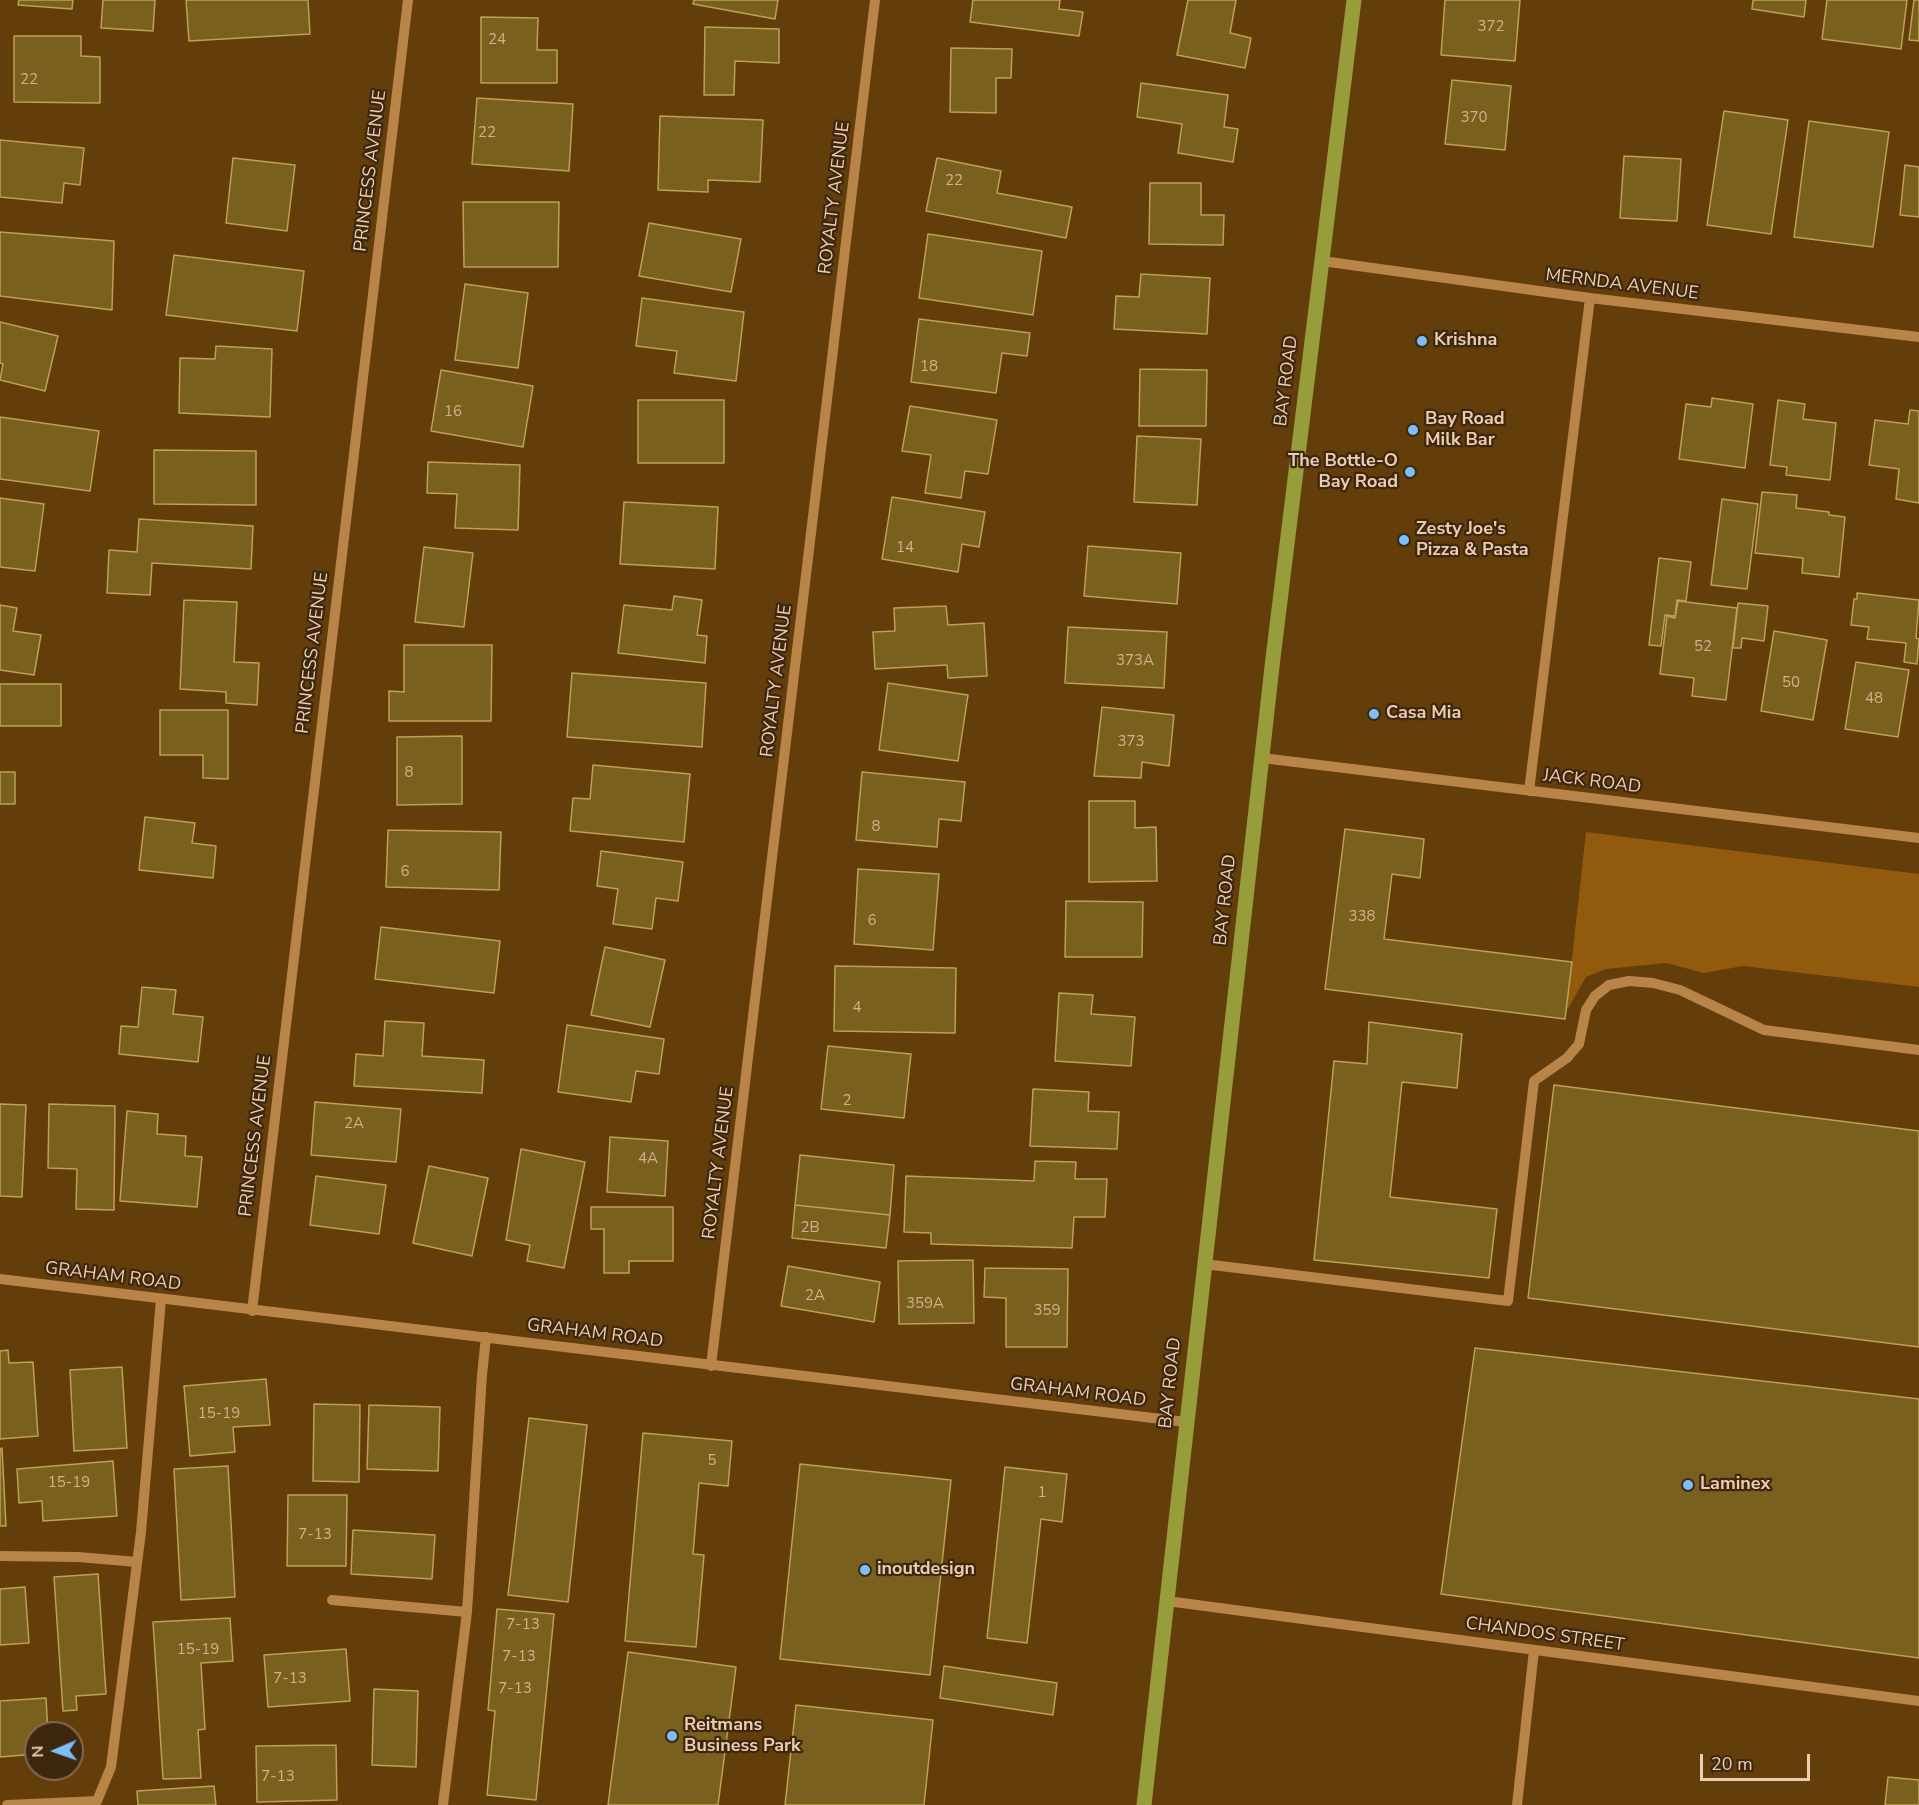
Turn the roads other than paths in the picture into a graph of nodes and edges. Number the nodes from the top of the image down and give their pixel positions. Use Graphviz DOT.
graph roads {
  1 [pos="408,0"];
  2 [pos="875,0"];
  3 [pos="1354,0"];
  4 [pos="1322,261"];
  5 [pos="1590,298"];
  6 [pos="1919,337"];
  7 [pos="1262,758"];
  8 [pos="1529,791"];
  9 [pos="1919,838"];
  10 [pos="1919,1050"];
  11 [pos="1204,1264"];
  12 [pos="0,1280"];
  13 [pos="161,1299"];
  14 [pos="252,1311"];
  15 [pos="486,1337"];
  16 [pos="711,1366"];
  17 [pos="1186,1422"];
  18 [pos="0,1556"];
  19 [pos="137,1562"];
  20 [pos="332,1600"];
  21 [pos="1167,1601"];
  22 [pos="467,1612"];
  23 [pos="1534,1650"];
  24 [pos="1919,1701"];
  25 [pos="6,1805"];
  26 [pos="443,1805"];
  27 [pos="1144,1805"];
  28 [pos="1517,1805"];
  1 -- 14 [label="street, PRINCESS AVENUE"];
  2 -- 16 [label="street, ROYALTY AVENUE"];
  3 -- 4 [label="main road, BAY ROAD"];
  4 -- 5 [label="street, MERNDA AVENUE"];
  4 -- 7 [label="main road, BAY ROAD"];
  5 -- 6 [label="street, MERNDA AVENUE"];
  5 -- 8 [label="street"];
  7 -- 8 [label="street, JACK ROAD"];
  7 -- 11 [label="main road, BAY ROAD"];
  8 -- 9 [label="street, JACK ROAD"];
  10 -- 11 [label="street"];
  11 -- 17 [label="main road, BAY ROAD"];
  12 -- 13 [label="street, GRAHAM ROAD"];
  13 -- 14 [label="street, GRAHAM ROAD"];
  13 -- 19 [label="street"];
  14 -- 15 [label="street, GRAHAM ROAD"];
  15 -- 16 [label="street, GRAHAM ROAD"];
  15 -- 22 [label="street"];
  16 -- 17 [label="street, GRAHAM ROAD"];
  17 -- 21 [label="main road, BAY ROAD"];
  18 -- 19 [label="street"];
  19 -- 25 [label="street"];
  20 -- 22 [label="street"];
  21 -- 23 [label="street, CHANDOS STREET"];
  21 -- 27 [label="main road, BAY ROAD"];
  22 -- 26 [label="street"];
  23 -- 24 [label="street, CHANDOS STREET"];
  23 -- 28 [label="street"];
}
